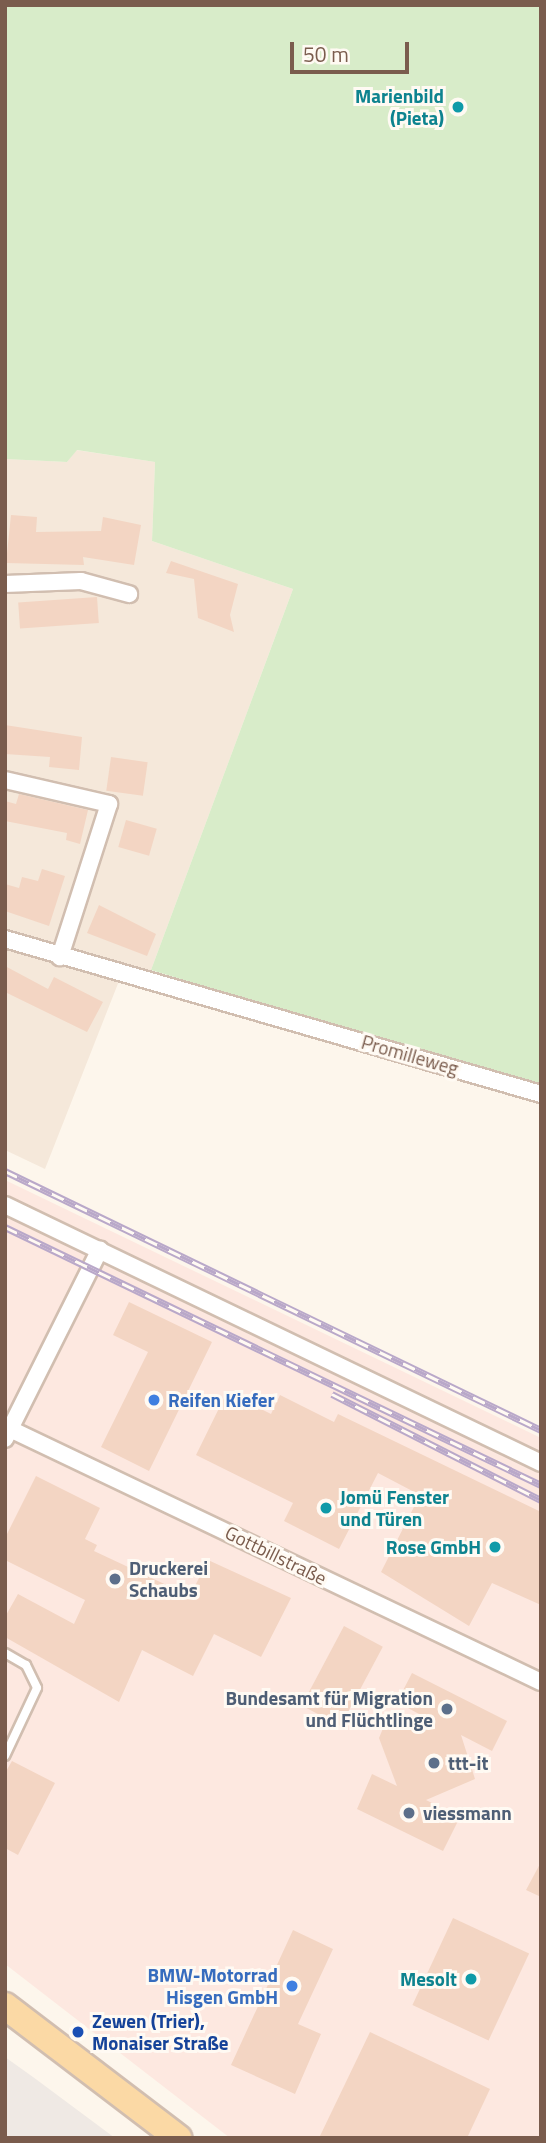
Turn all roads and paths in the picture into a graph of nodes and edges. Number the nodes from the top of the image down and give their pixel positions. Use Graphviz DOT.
graph roads {
  1 [pos="5,584"];
  2 [pos="129,594"];
  3 [pos="5,780"];
  4 [pos="5,939"];
  5 [pos="60,957"];
  6 [pos="541,1094"];
  7 [pos="5,1205"];
  8 [pos="100,1249"];
  9 [pos="8,1434"];
  10 [pos="541,1463"];
  11 [pos="5,1653"];
  12 [pos="541,1682"];
  13 [pos="5,1756"];
  14 [pos="5,2006"];
  15 [pos="178,2138"];
  1 -- 2 [label="street"];
  3 -- 5 [label="street"];
  4 -- 5 [label="street, Promilleweg"];
  5 -- 6 [label="street, Promilleweg"];
  7 -- 8 [label="street"];
  8 -- 9 [label="street, Gottbillstraße"];
  8 -- 10 [label="street"];
  9 -- 12 [label="street, Gottbillstraße"];
  11 -- 13 [label="lane"];
  14 -- 15 [label="main road"];
}
